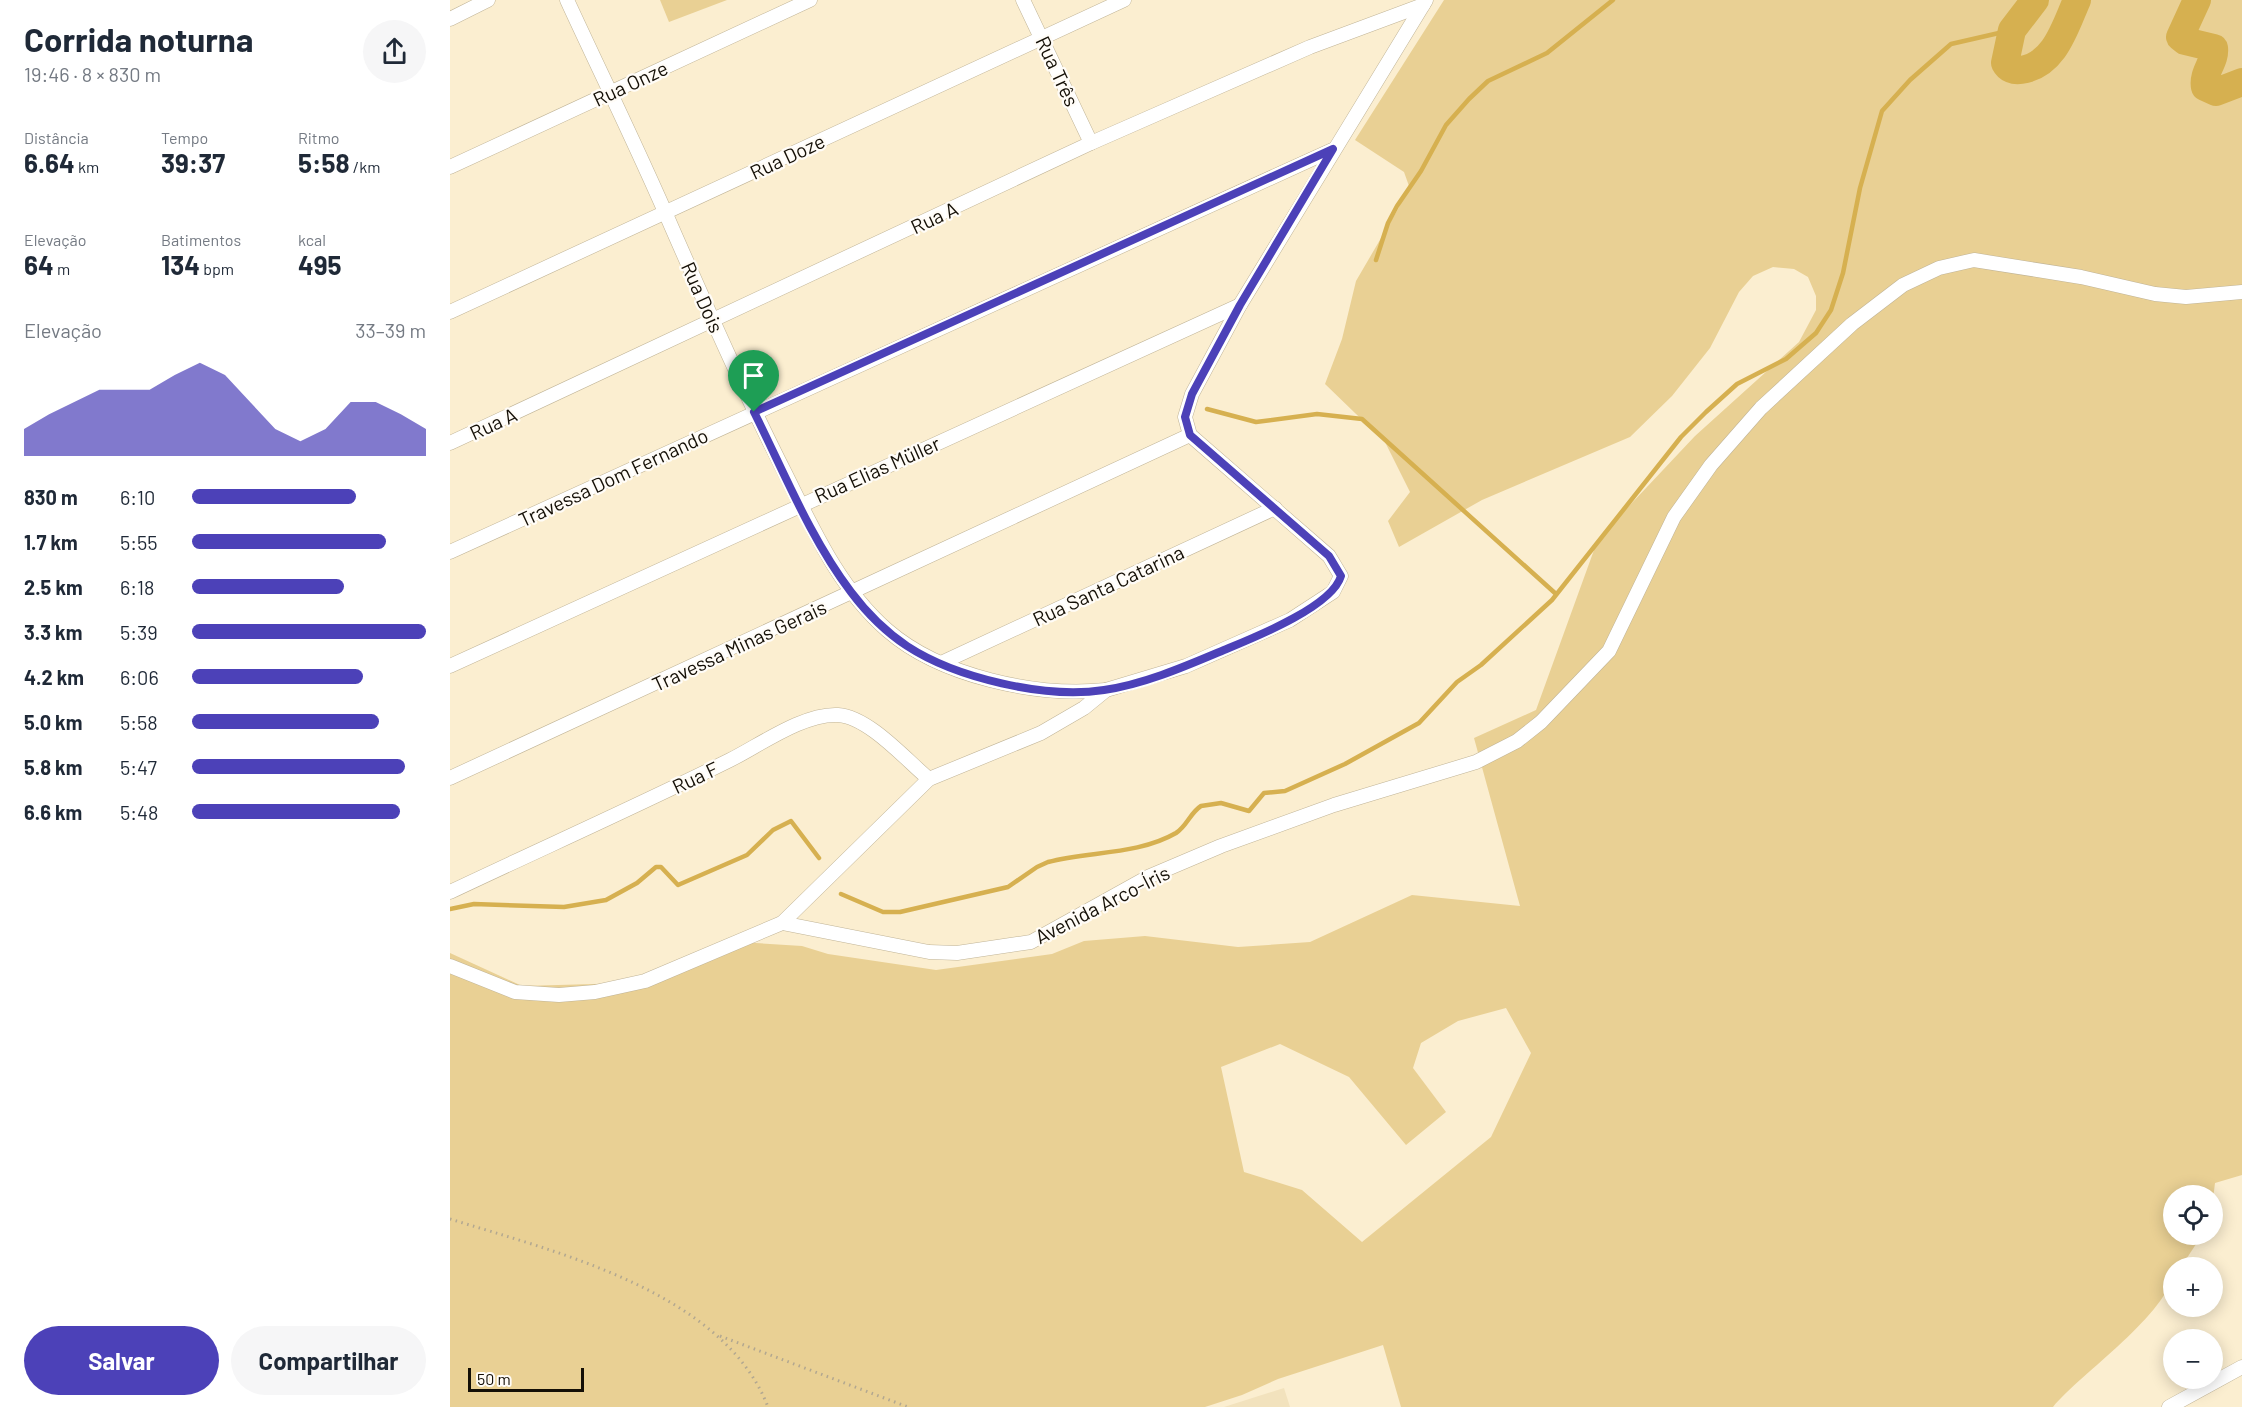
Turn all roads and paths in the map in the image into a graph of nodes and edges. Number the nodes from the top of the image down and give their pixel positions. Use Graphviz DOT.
graph roads {
  1 [pos="488,0"];
  2 [pos="567,0"];
  3 [pos="810,0"];
  4 [pos="1023,0"];
  5 [pos="1124,0"];
  6 [pos="1425,2"];
  7 [pos="450,19"];
  8 [pos="1042,38"];
  9 [pos="610,92"];
  10 [pos="1091,143"];
  11 [pos="1333,149"];
  12 [pos="450,167"];
  13 [pos="666,212"];
  14 [pos="2242,292"];
  15 [pos="1240,305"];
  16 [pos="450,312"];
  17 [pos="713,321"];
  18 [pos="754,412"];
  19 [pos="1190,435"];
  20 [pos="450,443"];
  21 [pos="800,504"];
  22 [pos="1275,508"];
  23 [pos="450,552"];
  24 [pos="852,593"];
  25 [pos="941,663"];
  26 [pos="450,666"];
  27 [pos="1106,690"];
  28 [pos="450,778"];
  29 [pos="929,780"];
  30 [pos="450,892"];
  31 [pos="782,923"];
  32 [pos="450,966"];
  33 [pos="450,1219"];
  34 [pos="718,1335"];
  35 [pos="2242,1367"];
  36 [pos="768,1407"];
  37 [pos="908,1407"];
  38 [pos="2169,1407"];
  1 -- 7 [label="street"];
  2 -- 9 [label="street, Rua Dois"];
  3 -- 9 [label="street, Rua Onze"];
  4 -- 8 [label="street, Rua Três"];
  5 -- 8 [label="street, Rua Doze"];
  6 -- 10 [label="street, Rua A"];
  6 -- 11 [label="street"];
  8 -- 10 [label="street, Rua Três"];
  8 -- 13 [label="street, Rua Doze"];
  9 -- 12 [label="street, Rua Onze"];
  9 -- 13 [label="street, Rua Dois"];
  10 -- 17 [label="street, Rua A"];
  11 -- 15 [label="street"];
  11 -- 18 [label="street, Travessa Dom Fernando"];
  13 -- 16 [label="street, Rua Doze"];
  13 -- 17 [label="street, Rua Dois"];
  14 -- 31 [label="street, Avenida Arco-Íris"];
  15 -- 19 [label="street"];
  15 -- 21 [label="street, Rua Elias Müller"];
  17 -- 18 [label="street, Rua Dois"];
  17 -- 20 [label="street, Rua A"];
  18 -- 21 [label="street, Rua Dois"];
  18 -- 23 [label="street, Travessa Dom Fernando"];
  19 -- 22 [label="street"];
  19 -- 24 [label="street, Travessa Minas Gerais"];
  21 -- 24 [label="street, Rua Dois"];
  21 -- 26 [label="street, Rua Elias Müller"];
  22 -- 25 [label="street, Rua Santa Catarina"];
  22 -- 27 [label="street"];
  24 -- 25 [label="street, Rua Dois"];
  24 -- 28 [label="street, Travessa Minas Gerais"];
  25 -- 27 [label="street, Rua Dois"];
  27 -- 29 [label="street"];
  29 -- 30 [label="street, Rua F"];
  29 -- 31 [label="street"];
  31 -- 32 [label="street"];
  33 -- 34 [label="path"];
  34 -- 36 [label="path"];
  34 -- 37 [label="path"];
  35 -- 38 [label="street"];
}
